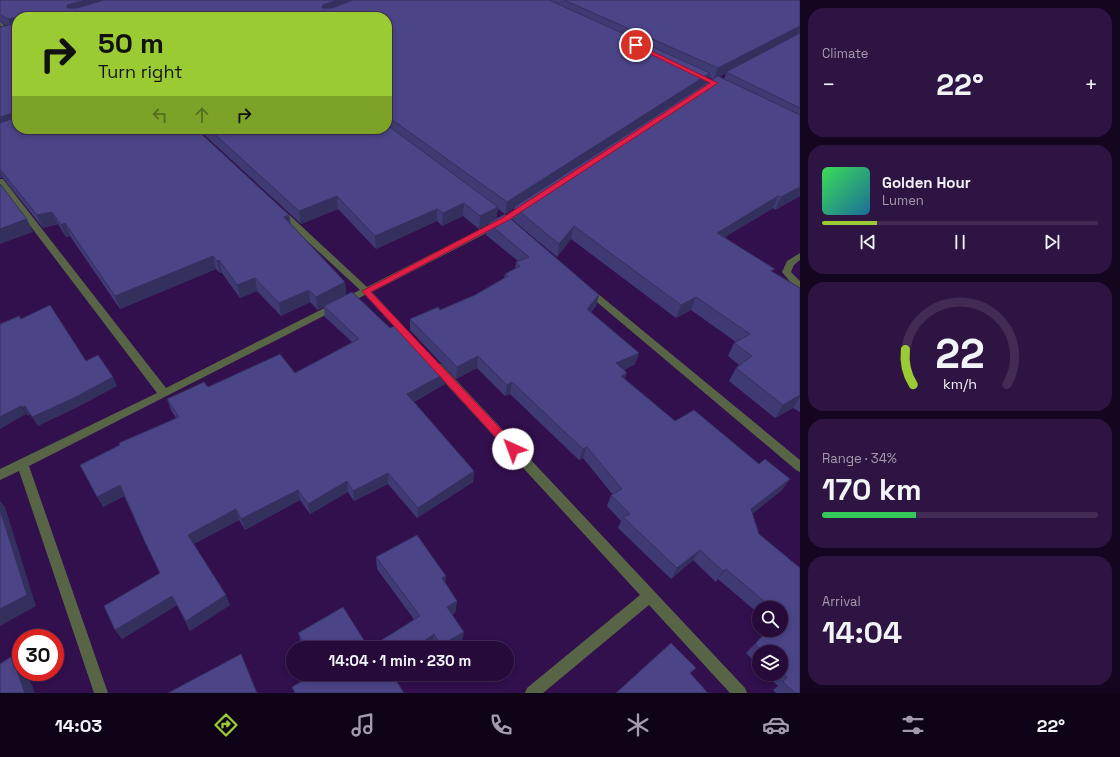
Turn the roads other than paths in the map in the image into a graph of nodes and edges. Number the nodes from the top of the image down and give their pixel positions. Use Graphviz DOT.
graph roads {
  1 [pos="0,24"];
  2 [pos="11,34"];
  3 [pos="0,181"];
  4 [pos="531,203"];
  5 [pos="273,205"];
  6 [pos="800,256"];
  7 [pos="800,285"];
  8 [pos="583,286"];
  9 [pos="366,291"];
  10 [pos="414,343"];
  11 [pos="430,360"];
  12 [pos="164,394"];
  13 [pos="23,464"];
  14 [pos="800,467"];
  15 [pos="0,475"];
  16 [pos="650,596"];
  17 [pos="101,693"];
  18 [pos="532,693"];
  19 [pos="740,693"];
  1 -- 2 [label="street"];
  3 -- 12 [label="street"];
  4 -- 9 [label="street"];
  5 -- 9 [label="street"];
  6 -- 7 [label="street"];
  8 -- 14 [label="street"];
  9 -- 10 [label="street"];
  9 -- 12 [label="street"];
  11 -- 16 [label="street"];
  12 -- 13 [label="street"];
  13 -- 15 [label="street"];
  13 -- 17 [label="street"];
  16 -- 18 [label="street"];
  16 -- 19 [label="street"];
}
